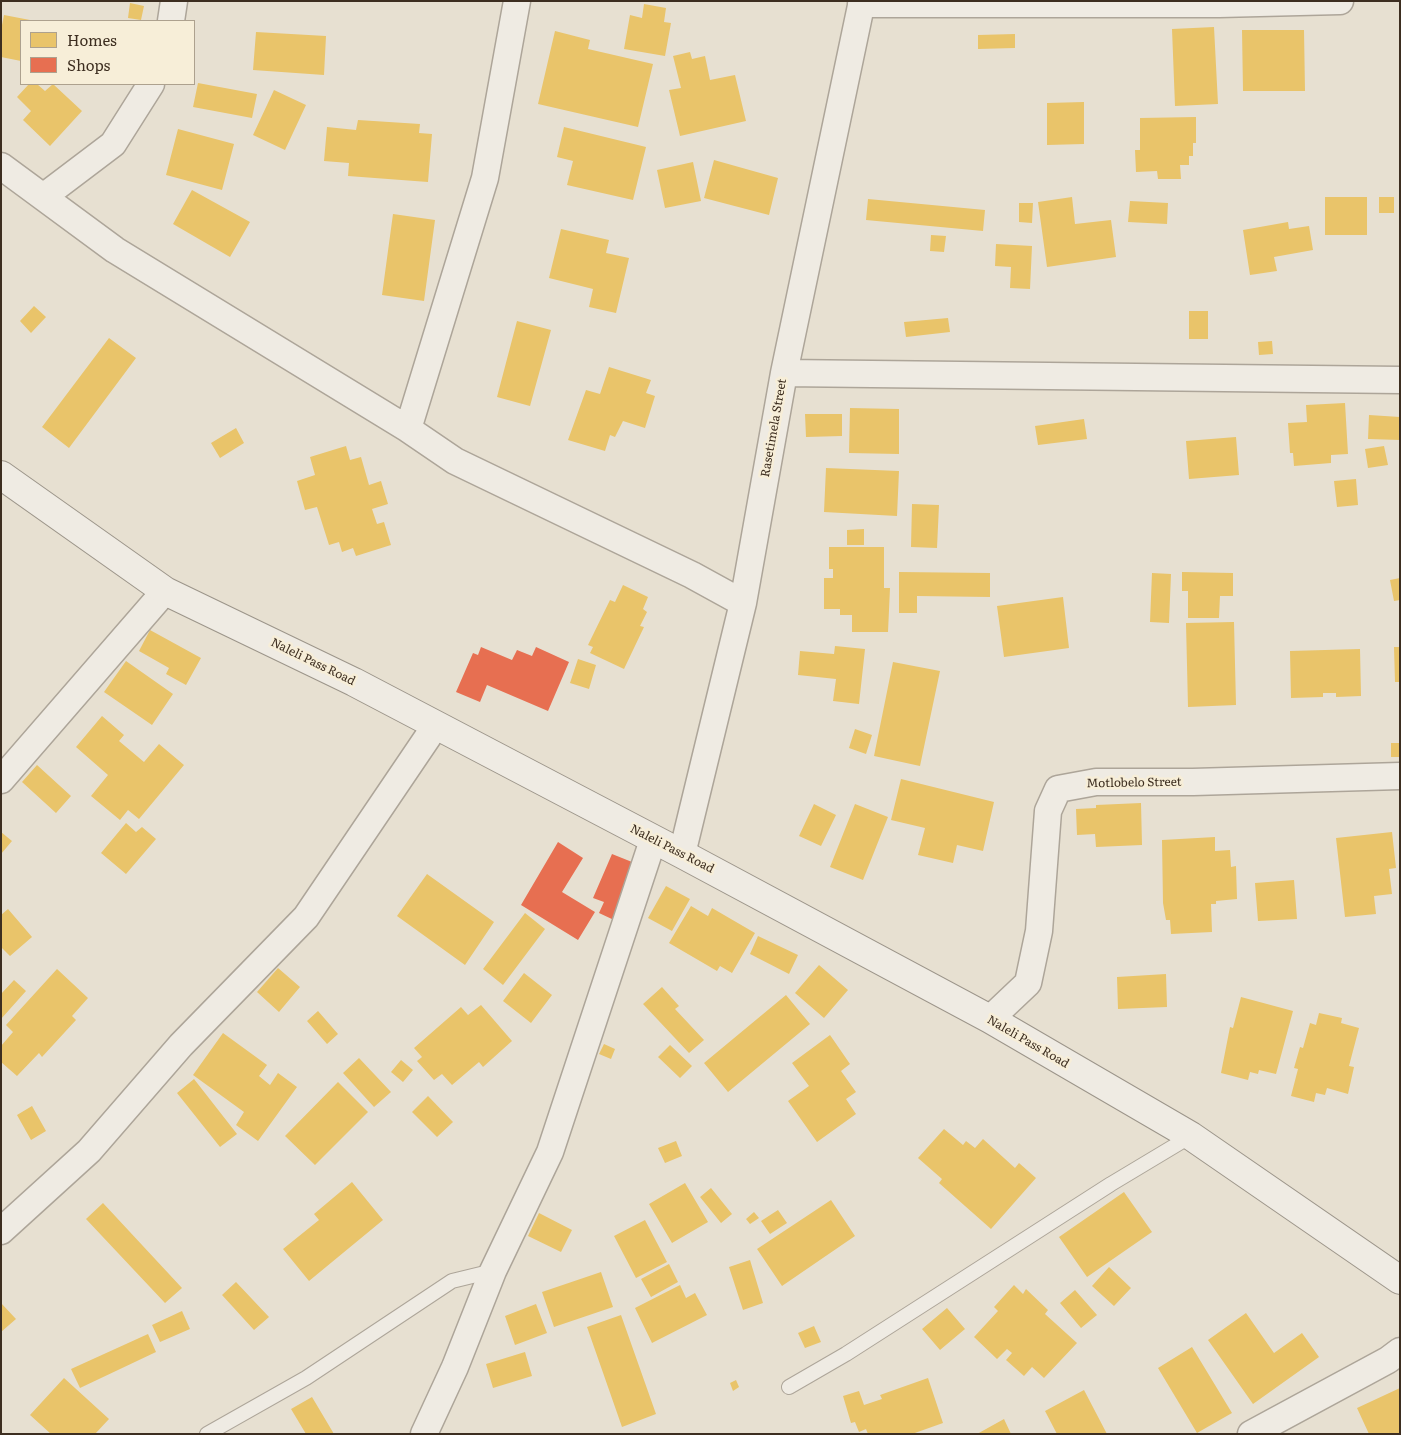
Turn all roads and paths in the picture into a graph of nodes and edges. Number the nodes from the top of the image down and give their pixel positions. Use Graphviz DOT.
graph roads {
  1 [pos="174,1"];
  2 [pos="517,1"];
  3 [pos="1340,1"];
  4 [pos="861,3"];
  5 [pos="171,20"];
  6 [pos="150,85"];
  7 [pos="1,166"];
  8 [pos="43,197"];
  9 [pos="784,374"];
  10 [pos="1400,380"];
  11 [pos="408,429"];
  12 [pos="1,475"];
  13 [pos="165,592"];
  14 [pos="743,603"];
  15 [pos="436,725"];
  16 [pos="1400,776"];
  17 [pos="1,780"];
  18 [pos="653,840"];
  19 [pos="682,854"];
  20 [pos="990,1019"];
  21 [pos="1191,1136"];
  22 [pos="1,1232"];
  23 [pos="493,1271"];
  24 [pos="1400,1280"];
  25 [pos="1400,1351"];
  26 [pos="789,1387"];
  27 [pos="207,1434"];
  28 [pos="424,1434"];
  29 [pos="1251,1434"];
  1 -- 5 [label="street"];
  2 -- 11 [label="street"];
  3 -- 4 [label="street"];
  4 -- 9 [label="street, Rasetimela Street"];
  6 -- 8 [label="street"];
  7 -- 8 [label="street"];
  8 -- 11 [label="street"];
  9 -- 10 [label="street"];
  9 -- 14 [label="street, Rasetimela Street"];
  11 -- 14 [label="street"];
  12 -- 13 [label="main road, Naleli Pass Road"];
  13 -- 15 [label="main road, Naleli Pass Road"];
  13 -- 17 [label="street"];
  14 -- 19 [label="street, Rasetimela Street"];
  15 -- 18 [label="main road, Naleli Pass Road"];
  15 -- 22 [label="street"];
  16 -- 20 [label="street, Motlobelo Street"];
  18 -- 19 [label="main road, Naleli Pass Road"];
  18 -- 23 [label="street"];
  19 -- 20 [label="main road, Naleli Pass Road"];
  20 -- 21 [label="main road, Naleli Pass Road"];
  21 -- 24 [label="main road, Naleli Pass Road"];
  21 -- 26 [label="lane"];
  23 -- 27 [label="lane"];
  23 -- 28 [label="street"];
  25 -- 29 [label="street"];
}
